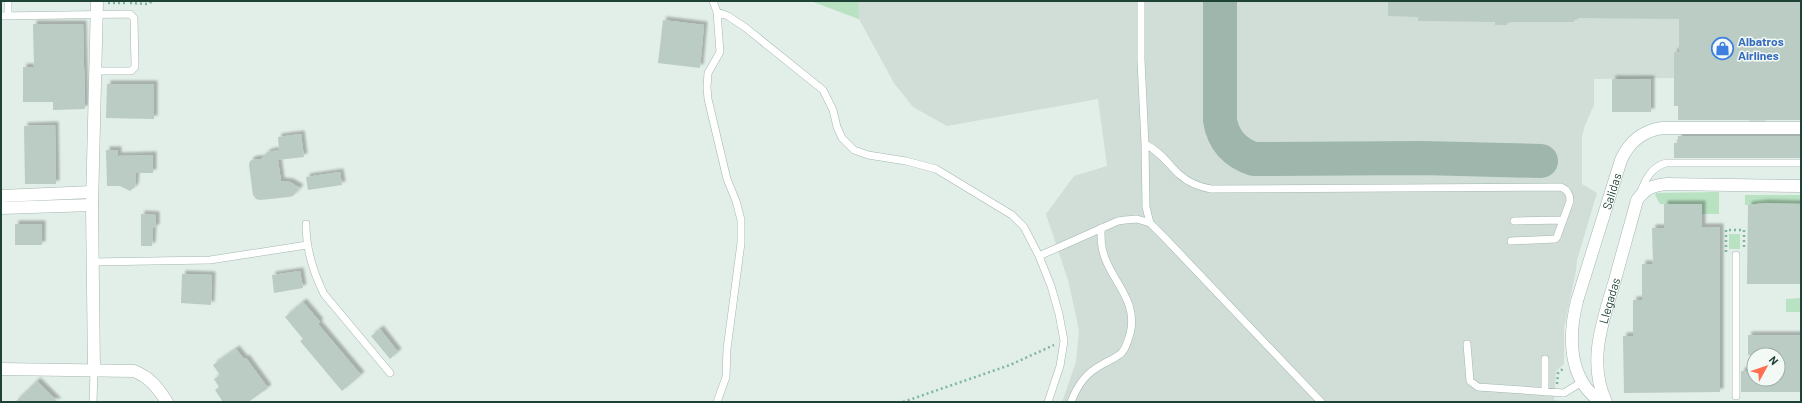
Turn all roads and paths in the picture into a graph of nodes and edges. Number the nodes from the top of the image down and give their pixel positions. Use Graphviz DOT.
graph roads {
  1 [pos="8,1"];
  2 [pos="97,1"];
  3 [pos="714,1"];
  4 [pos="1141,1"];
  5 [pos="717,12"];
  6 [pos="97,14"];
  7 [pos="4,16"];
  8 [pos="96,71"];
  9 [pos="1801,128"];
  10 [pos="1145,144"];
  11 [pos="1801,163"];
  12 [pos="1801,186"];
  13 [pos="92,192"];
  14 [pos="1,196"];
  15 [pos="1637,200"];
  16 [pos="92,205"];
  17 [pos="1,208"];
  18 [pos="1563,220"];
  19 [pos="1514,222"];
  20 [pos="306,224"];
  21 [pos="1150,224"];
  22 [pos="1101,228"];
  23 [pos="1511,241"];
  24 [pos="307,245"];
  25 [pos="1736,255"];
  26 [pos="1039,256"];
  27 [pos="93,262"];
  28 [pos="1064,341"];
  29 [pos="1467,344"];
  30 [pos="1545,359"];
  31 [pos="1,369"];
  32 [pos="94,370"];
  33 [pos="390,373"];
  34 [pos="1582,382"];
  35 [pos="1545,392"];
  36 [pos="1736,396"];
  37 [pos="94,402"];
  38 [pos="167,402"];
  39 [pos="717,402"];
  40 [pos="903,402"];
  41 [pos="1048,402"];
  42 [pos="1071,402"];
  43 [pos="1321,402"];
  44 [pos="1601,402"];
  45 [pos="1606,402"];
  1 -- 7 [label="lane"];
  2 -- 6 [label="street"];
  3 -- 5 [label="lane"];
  4 -- 10 [label="lane"];
  5 -- 26 [label="lane"];
  5 -- 39 [label="lane"];
  6 -- 7 [label="lane"];
  6 -- 8 [label="street"];
  6 -- 8 [label="lane"];
  8 -- 13 [label="street"];
  9 -- 34 [label="street, Salidas, bridge"];
  10 -- 18 [label="lane"];
  10 -- 21 [label="lane"];
  11 -- 15 [label="lane, Llegadas"];
  12 -- 15 [label="street"];
  13 -- 14 [label="street"];
  13 -- 16 [label="street"];
  15 -- 45 [label="street, Llegadas"];
  16 -- 17 [label="street"];
  16 -- 27 [label="street"];
  18 -- 19 [label="lane"];
  18 -- 23 [label="lane"];
  20 -- 24 [label="lane"];
  21 -- 22 [label="lane"];
  21 -- 43 [label="lane"];
  22 -- 26 [label="lane"];
  22 -- 42 [label="lane"];
  24 -- 27 [label="lane"];
  24 -- 33 [label="lane"];
  25 -- 36 [label="lane"];
  26 -- 28 [label="lane"];
  27 -- 32 [label="street"];
  28 -- 40 [label="path"];
  28 -- 41 [label="lane"];
  29 -- 35 [label="lane"];
  30 -- 35 [label="lane"];
  31 -- 32 [label="street"];
  32 -- 37 [label="lane"];
  32 -- 38 [label="street"];
  34 -- 35 [label="lane"];
  34 -- 44 [label="street, Salidas"];
}
